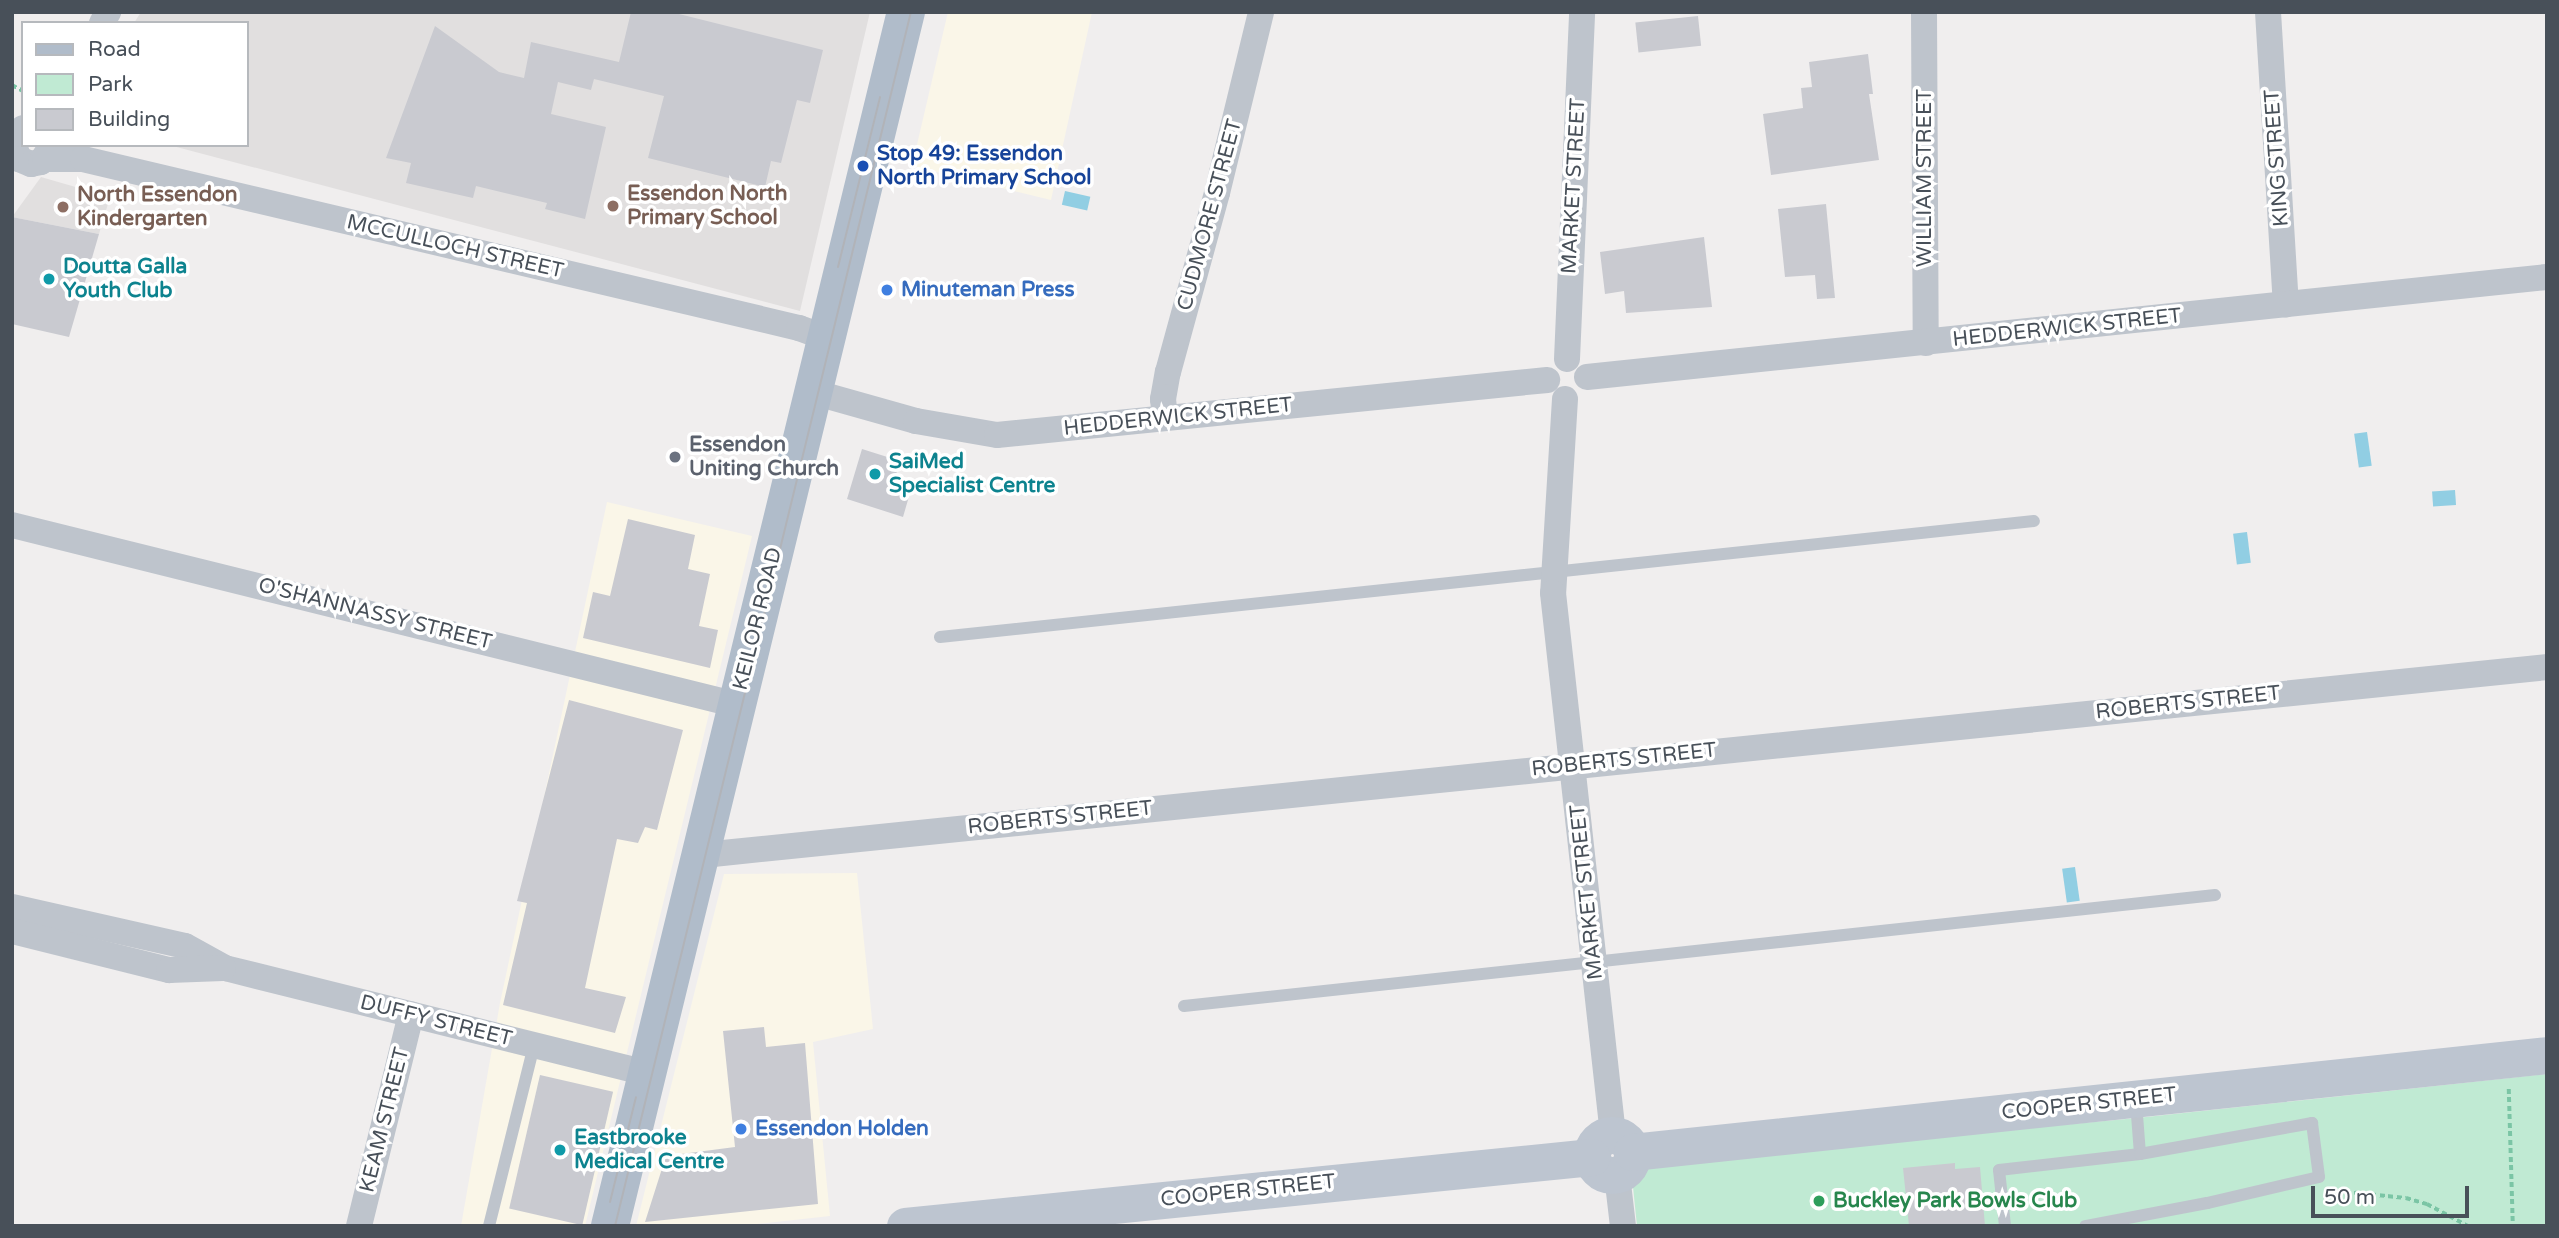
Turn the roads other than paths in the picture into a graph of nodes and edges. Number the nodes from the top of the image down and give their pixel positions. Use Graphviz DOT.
graph roads {
  1 [pos="906,12"];
  2 [pos="1261,12"];
  3 [pos="1582,12"];
  4 [pos="1924,12"];
  5 [pos="2268,12"];
  6 [pos="21,131"];
  7 [pos="32,159"];
  8 [pos="2547,277"];
  9 [pos="2286,304"];
  10 [pos="827,338"];
  11 [pos="1926,343"];
  12 [pos="1567,359"];
  13 [pos="1587,377"];
  14 [pos="1547,380"];
  15 [pos="813,393"];
  16 [pos="1565,399"];
  17 [pos="1165,418"];
  18 [pos="2034,521"];
  19 [pos="12,525"];
  20 [pos="1553,571"];
  21 [pos="940,638"];
  22 [pos="2547,667"];
  23 [pos="737,705"];
  24 [pos="1573,765"];
  25 [pos="701,850"];
  26 [pos="2215,895"];
  27 [pos="12,907"];
  28 [pos="12,931"];
  29 [pos="1594,962"];
  30 [pos="225,968"];
  31 [pos="1184,1006"];
  32 [pos="411,1014"];
  33 [pos="534,1045"];
  34 [pos="2547,1055"];
  35 [pos="647,1073"];
  36 [pos="2136,1099"];
  37 [pos="2140,1154"];
  38 [pos="1614,1155"];
  39 [pos="359,1226"];
  40 [pos="488,1226"];
  41 [pos="610,1226"];
  42 [pos="905,1226"];
  43 [pos="1623,1226"];
  44 [pos="2005,1226"];
  45 [pos="2085,1226"];
  1 -- 10 [label="main road, KEILOR ROAD"];
  2 -- 17 [label="street, CUDMORE STREET"];
  3 -- 12 [label="street, MARKET STREET"];
  4 -- 11 [label="street, WILLIAM STREET"];
  5 -- 9 [label="street, KING STREET"];
  6 -- 7 [label="street"];
  7 -- 10 [label="street, MCCULLOCH STREET"];
  8 -- 9 [label="street, HEDDERWICK STREET"];
  9 -- 11 [label="street, HEDDERWICK STREET"];
  10 -- 15 [label="main road, KEILOR ROAD"];
  11 -- 13 [label="street, HEDDERWICK STREET"];
  12 -- 13 [label="street"];
  12 -- 14 [label="street"];
  13 -- 16 [label="street"];
  14 -- 16 [label="street"];
  14 -- 17 [label="street, HEDDERWICK STREET"];
  15 -- 17 [label="street, HEDDERWICK STREET"];
  15 -- 23 [label="main road, KEILOR ROAD"];
  16 -- 20 [label="street, MARKET STREET"];
  18 -- 20 [label="lane"];
  19 -- 23 [label="street, O'SHANNASSY STREET"];
  20 -- 21 [label="lane"];
  20 -- 24 [label="street, MARKET STREET"];
  22 -- 24 [label="street, ROBERTS STREET"];
  23 -- 25 [label="main road, KEILOR ROAD"];
  24 -- 25 [label="street, ROBERTS STREET"];
  24 -- 29 [label="street, MARKET STREET"];
  25 -- 35 [label="main road, KEILOR ROAD"];
  26 -- 29 [label="lane"];
  27 -- 30 [label="street, DUFFY STREET"];
  28 -- 30 [label="street, DUFFY STREET"];
  29 -- 31 [label="lane"];
  29 -- 38 [label="street, MARKET STREET"];
  30 -- 32 [label="street, DUFFY STREET"];
  32 -- 33 [label="street, DUFFY STREET"];
  32 -- 39 [label="street, KEAM STREET"];
  33 -- 35 [label="street, DUFFY STREET"];
  33 -- 40 [label="lane"];
  34 -- 36 [label="street, COOPER STREET"];
  35 -- 41 [label="main road, KEILOR ROAD"];
  36 -- 37 [label="lane"];
  36 -- 38 [label="street, COOPER STREET"];
  37 -- 44 [label="lane"];
  37 -- 45 [label="lane"];
  38 -- 42 [label="street, COOPER STREET"];
  38 -- 43 [label="street, MARKET STREET"];
}
